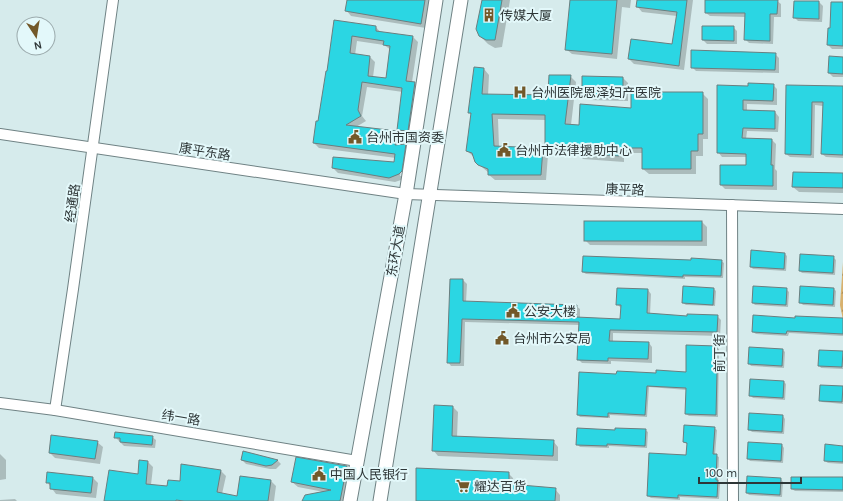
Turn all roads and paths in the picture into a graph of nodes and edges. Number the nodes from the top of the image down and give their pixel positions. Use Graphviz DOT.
graph roads {
  1 [pos="113,0"];
  2 [pos="436,0"];
  3 [pos="461,0"];
  4 [pos="0,134"];
  5 [pos="93,147"];
  6 [pos="406,194"];
  7 [pos="430,195"];
  8 [pos="732,205"];
  9 [pos="843,209"];
  10 [pos="0,403"];
  11 [pos="55,410"];
  12 [pos="357,461"];
  13 [pos="350,501"];
  14 [pos="380,501"];
  15 [pos="733,501"];
  1 -- 5 [label="street, 经通路"];
  2 -- 6 [label="main road, 东环大道"];
  3 -- 7 [label="main road, 东环大道"];
  4 -- 5 [label="street, 康平东路"];
  5 -- 6 [label="street, 康平东路"];
  5 -- 11 [label="street, 经通路"];
  6 -- 7 [label="street, 康平路"];
  6 -- 12 [label="main road, 东环大道"];
  7 -- 8 [label="street, 康平路"];
  7 -- 14 [label="main road, 东环大道"];
  8 -- 9 [label="street, 康平路"];
  8 -- 15 [label="street, 前丁街"];
  10 -- 11 [label="street, 纬一路"];
  11 -- 12 [label="street, 纬一路"];
  12 -- 13 [label="main road, 东环大道"];
}
